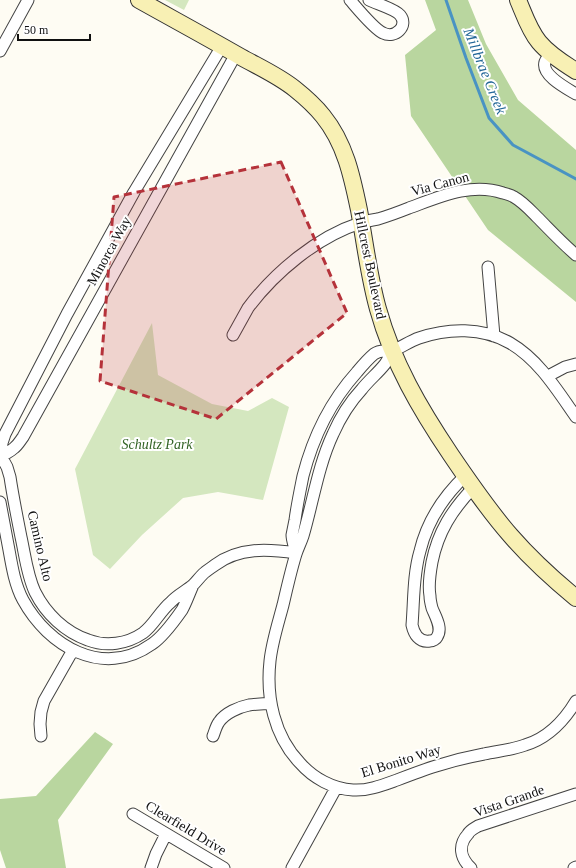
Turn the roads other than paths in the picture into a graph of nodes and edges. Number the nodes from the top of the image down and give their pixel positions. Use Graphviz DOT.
graph roads {
  1 [pos="28,0"];
  2 [pos="139,0"];
  3 [pos="350,0"];
  4 [pos="370,0"];
  5 [pos="522,4"];
  6 [pos="222,46"];
  7 [pos="0,51"];
  8 [pos="236,54"];
  9 [pos="550,54"];
  10 [pos="576,71"];
  11 [pos="576,94"];
  12 [pos="361,222"];
  13 [pos="576,255"];
  14 [pos="488,267"];
  15 [pos="233,335"];
  16 [pos="494,336"];
  17 [pos="392,351"];
  18 [pos="576,364"];
  19 [pos="548,376"];
  20 [pos="576,417"];
  21 [pos="0,457"];
  22 [pos="469,482"];
  23 [pos="0,502"];
  24 [pos="296,553"];
  25 [pos="193,585"];
  26 [pos="576,598"];
  27 [pos="73,650"];
  28 [pos="576,701"];
  29 [pos="271,703"];
  30 [pos="41,736"];
  31 [pos="213,736"];
  32 [pos="336,788"];
  33 [pos="576,794"];
  34 [pos="133,814"];
  35 [pos="166,834"];
  36 [pos="151,868"];
  37 [pos="224,868"];
  38 [pos="292,868"];
  39 [pos="470,868"];
  1 -- 7 [label="street"];
  2 -- 6 [label="street, Hillcrest Boulevard"];
  3 -- 4 [label="street"];
  5 -- 9 [label="street"];
  6 -- 8 [label="street, Hillcrest Boulevard"];
  6 -- 21 [label="street, Minorca Way"];
  8 -- 12 [label="street, Hillcrest Boulevard"];
  8 -- 21 [label="street, Minorca Way"];
  9 -- 10 [label="street"];
  9 -- 11 [label="street"];
  12 -- 13 [label="street, Via Canon"];
  12 -- 15 [label="street, Via Canon"];
  12 -- 17 [label="street, Hillcrest Boulevard"];
  14 -- 16 [label="street"];
  16 -- 17 [label="street"];
  16 -- 19 [label="street"];
  17 -- 22 [label="street, Hillcrest Boulevard"];
  17 -- 24 [label="street, El Bonito Way"];
  18 -- 19 [label="street"];
  19 -- 20 [label="street"];
  21 -- 25 [label="street, Camino Alto"];
  22 -- 22 [label="street"];
  22 -- 26 [label="street, Hillcrest Boulevard"];
  23 -- 27 [label="street, Camino Alto"];
  24 -- 25 [label="street, Camino Alto"];
  24 -- 29 [label="street, El Bonito Way"];
  25 -- 27 [label="street, Camino Alto"];
  27 -- 30 [label="street"];
  28 -- 32 [label="street, El Bonito Way"];
  29 -- 31 [label="street"];
  29 -- 32 [label="street, El Bonito Way"];
  32 -- 38 [label="street"];
  33 -- 39 [label="street, Vista Grande"];
  34 -- 35 [label="street, Clearfield Drive"];
  35 -- 36 [label="street"];
  35 -- 37 [label="street, Clearfield Drive"];
}
